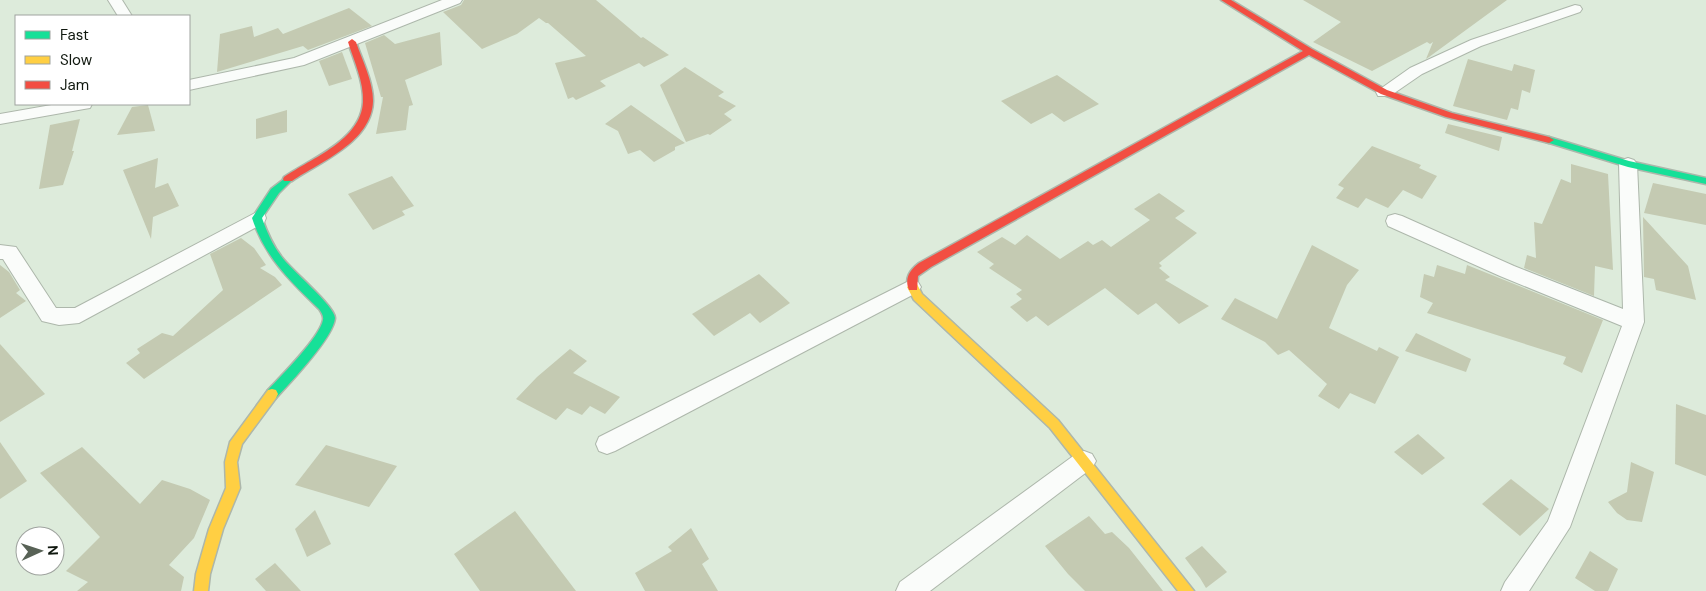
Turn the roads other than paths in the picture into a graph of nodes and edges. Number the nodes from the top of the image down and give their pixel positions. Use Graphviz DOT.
graph roads {
  1 [pos="115,0"];
  2 [pos="454,0"];
  3 [pos="1225,0"];
  4 [pos="1575,9"];
  5 [pos="124,15"];
  6 [pos="352,42"];
  7 [pos="1309,51"];
  8 [pos="190,85"];
  9 [pos="1384,92"];
  10 [pos="78,105"];
  11 [pos="0,118"];
  12 [pos="1628,164"];
  13 [pos="1706,181"];
  14 [pos="257,218"];
  15 [pos="1395,221"];
  16 [pos="0,252"];
  17 [pos="911,288"];
  18 [pos="1634,322"];
  19 [pos="607,444"];
  20 [pos="1084,461"];
  21 [pos="201,591"];
  22 [pos="909,591"];
  23 [pos="1187,591"];
  24 [pos="1514,591"];
  1 -- 5 [label="street"];
  2 -- 6 [label="street"];
  3 -- 7 [label="street"];
  4 -- 9 [label="street"];
  6 -- 8 [label="street"];
  6 -- 14 [label="street"];
  7 -- 9 [label="street"];
  7 -- 17 [label="street"];
  9 -- 12 [label="street"];
  10 -- 11 [label="street"];
  12 -- 13 [label="street"];
  12 -- 18 [label="street"];
  14 -- 16 [label="street"];
  14 -- 21 [label="street"];
  15 -- 18 [label="street"];
  17 -- 19 [label="street"];
  17 -- 20 [label="street"];
  18 -- 24 [label="street"];
  20 -- 22 [label="street"];
  20 -- 23 [label="street"];
}
